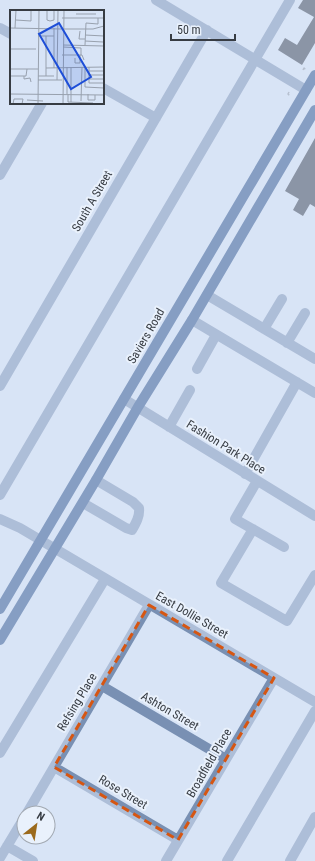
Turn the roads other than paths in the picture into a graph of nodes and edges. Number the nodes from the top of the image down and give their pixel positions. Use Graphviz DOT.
graph roads {
  1 [pos="290,0"];
  2 [pos="158,1"];
  3 [pos="0,28"];
  4 [pos="207,30"];
  5 [pos="10,33"];
  6 [pos="255,59"];
  7 [pos="315,75"];
  8 [pos="104,89"];
  9 [pos="311,92"];
  10 [pos="41,104"];
  11 [pos="315,110"];
  12 [pos="156,118"];
  13 [pos="0,175"];
  14 [pos="207,295"];
  15 [pos="282,299"];
  16 [pos="305,313"];
  17 [pos="192,320"];
  18 [pos="264,329"];
  19 [pos="216,335"];
  20 [pos="287,343"];
  21 [pos="315,359"];
  22 [pos="197,369"];
  23 [pos="297,382"];
  24 [pos="0,386"];
  25 [pos="190,390"];
  26 [pos="315,393"];
  27 [pos="124,399"];
  28 [pos="138,407"];
  29 [pos="169,427"];
  30 [pos="245,474"];
  31 [pos="96,480"];
  32 [pos="257,481"];
  33 [pos="0,495"];
  34 [pos="83,503"];
  35 [pos="315,516"];
  36 [pos="0,519"];
  37 [pos="253,529"];
  38 [pos="41,540"];
  39 [pos="284,547"];
  40 [pos="55,549"];
  41 [pos="315,575"];
  42 [pos="105,579"];
  43 [pos="149,605"];
  44 [pos="0,609"];
  45 [pos="0,640"];
  46 [pos="274,678"];
  47 [pos="102,686"];
  48 [pos="315,702"];
  49 [pos="315,711"];
  50 [pos="0,753"];
  51 [pos="226,759"];
  52 [pos="54,767"];
  53 [pos="32,805"];
  54 [pos="315,818"];
  55 [pos="312,829"];
  56 [pos="16,831"];
  57 [pos="178,840"];
  58 [pos="7,846"];
  59 [pos="0,858"];
  60 [pos="33,861"];
  61 [pos="166,861"];
  62 [pos="227,861"];
  63 [pos="290,861"];
  1 -- 6 [label="street"];
  2 -- 4 [label="street"];
  3 -- 5 [label="street"];
  4 -- 6 [label="street"];
  4 -- 12 [label="street, South A Street"];
  6 -- 9 [label="street"];
  6 -- 33 [label="street"];
  7 -- 9 [label="main road, Saviers Road"];
  8 -- 12 [label="street"];
  9 -- 27 [label="main road, Saviers Road"];
  10 -- 13 [label="street"];
  11 -- 14 [label="main road"];
  12 -- 24 [label="street, South A Street"];
  14 -- 17 [label="main road"];
  14 -- 18 [label="street"];
  15 -- 18 [label="street"];
  16 -- 20 [label="street"];
  17 -- 19 [label="street"];
  17 -- 28 [label="main road"];
  18 -- 20 [label="street"];
  19 -- 22 [label="street"];
  19 -- 23 [label="street"];
  20 -- 21 [label="street"];
  23 -- 26 [label="street"];
  23 -- 30 [label="street"];
  25 -- 29 [label="street"];
  27 -- 28 [label="street, Fashion Park Place"];
  27 -- 38 [label="main road, Saviers Road"];
  28 -- 29 [label="street, Fashion Park Place"];
  28 -- 31 [label="main road"];
  29 -- 30 [label="street, Fashion Park Place"];
  30 -- 32 [label="street, Fashion Park Place"];
  31 -- 34 [label="main road"];
  31 -- 34 [label="street"];
  32 -- 35 [label="street, Fashion Park Place"];
  32 -- 37 [label="street"];
  34 -- 40 [label="main road"];
  36 -- 38 [label="street, East Dollie Street"];
  37 -- 39 [label="street"];
  37 -- 41 [label="street"];
  38 -- 40 [label="street, East Dollie Street"];
  38 -- 44 [label="main road, Saviers Road"];
  40 -- 42 [label="street, East Dollie Street"];
  40 -- 45 [label="main road"];
  42 -- 43 [label="street, East Dollie Street"];
  42 -- 50 [label="street"];
  43 -- 46 [label="street, East Dollie Street"];
  43 -- 47 [label="street, Refsing Place"];
  46 -- 48 [label="street, East Dollie Street"];
  46 -- 51 [label="street, Broadfield Place"];
  47 -- 51 [label="street, Ashton Street"];
  47 -- 52 [label="street, Refsing Place"];
  49 -- 62 [label="street"];
  51 -- 57 [label="street, Broadfield Place"];
  52 -- 53 [label="street, Refsing Place"];
  52 -- 57 [label="street, Rose Street"];
  54 -- 55 [label="street"];
  55 -- 63 [label="street"];
  56 -- 58 [label="street"];
  57 -- 61 [label="street, Broadfield Place"];
  58 -- 59 [label="street"];
  58 -- 60 [label="street"];
}
